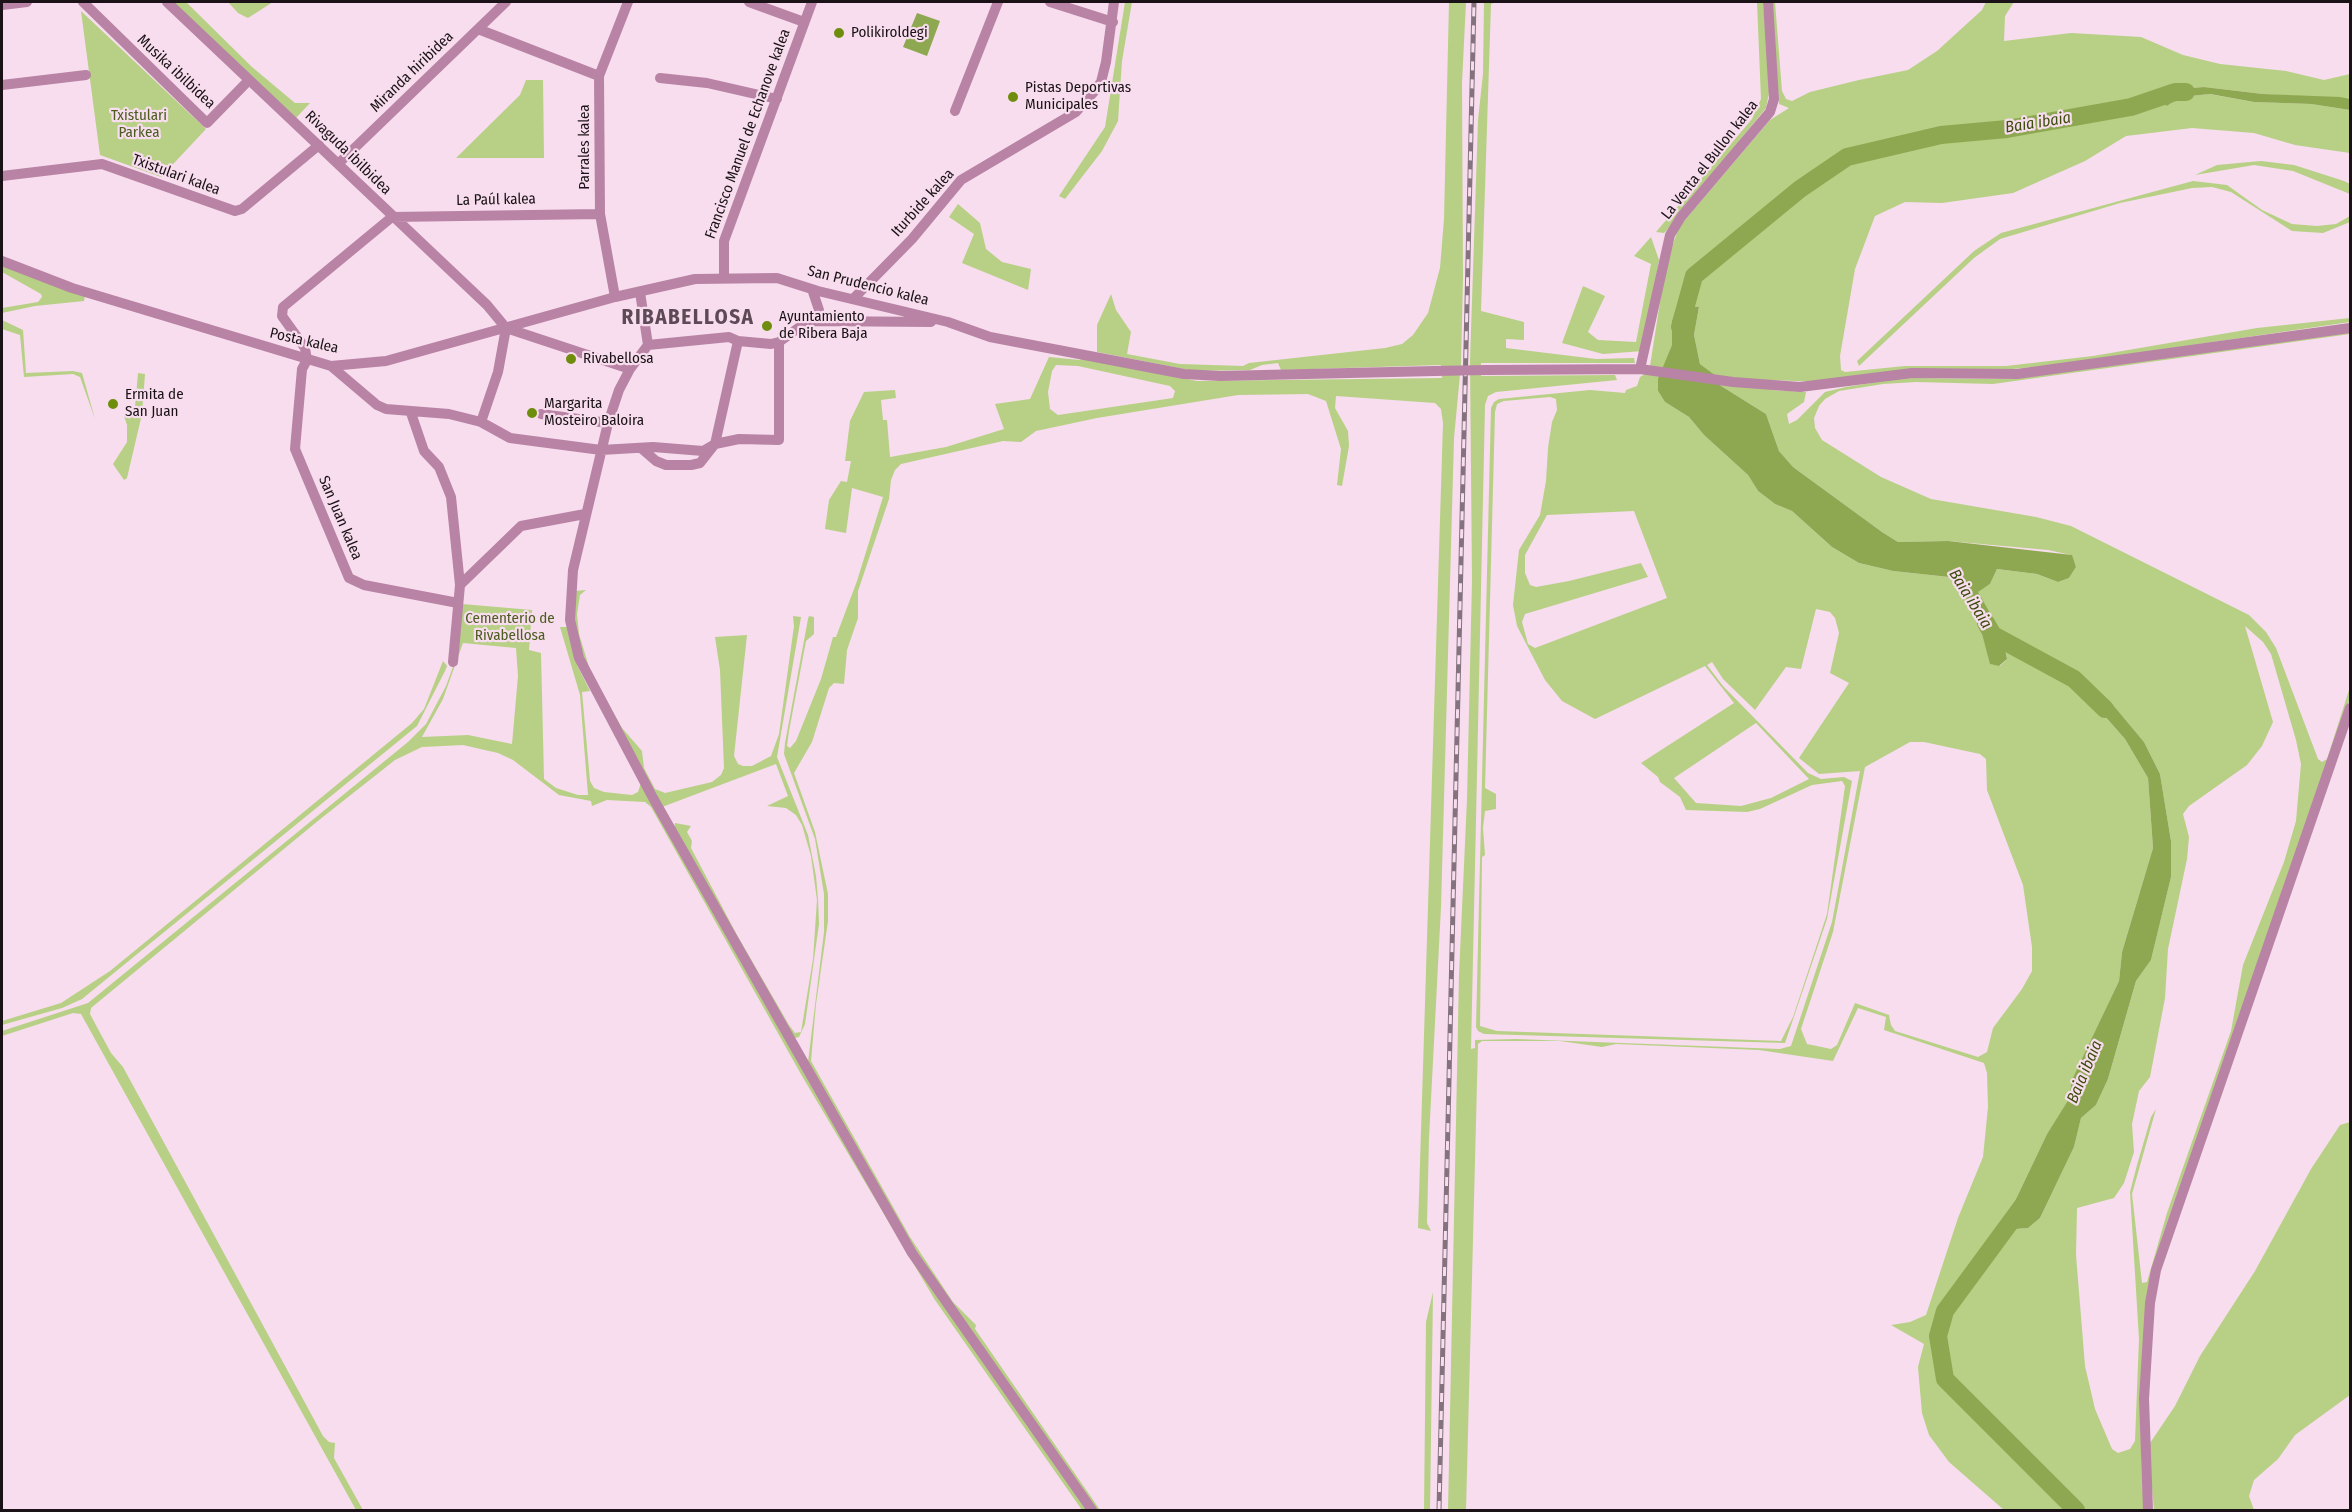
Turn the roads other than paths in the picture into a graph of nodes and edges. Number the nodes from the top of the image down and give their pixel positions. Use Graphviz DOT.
graph roads {
  1 [pos="27,2"];
  2 [pos="82,2"];
  3 [pos="166,2"];
  4 [pos="506,2"];
  5 [pos="628,2"];
  6 [pos="749,2"];
  7 [pos="812,2"];
  8 [pos="998,2"];
  9 [pos="1050,2"];
  10 [pos="1114,2"];
  11 [pos="1768,2"];
  12 [pos="2,4"];
  13 [pos="1113,21"];
  14 [pos="804,22"];
  15 [pos="478,29"];
  16 [pos="86,75"];
  17 [pos="599,76"];
  18 [pos="660,78"];
  19 [pos="249,80"];
  20 [pos="2,85"];
  21 [pos="777,99"];
  22 [pos="955,111"];
  23 [pos="319,145"];
  24 [pos="339,164"];
  25 [pos="2,176"];
  26 [pos="600,214"];
  27 [pos="392,217"];
  28 [pos="2,261"];
  29 [pos="724,278"];
  30 [pos="812,289"];
  31 [pos="640,292"];
  32 [pos="615,297"];
  33 [pos="854,298"];
  34 [pos="813,321"];
  35 [pos="948,322"];
  36 [pos="506,328"];
  37 [pos="2350,328"];
  38 [pos="738,342"];
  39 [pos="779,342"];
  40 [pos="648,345"];
  41 [pos="307,360"];
  42 [pos="350,365"];
  43 [pos="332,366"];
  44 [pos="630,369"];
  45 [pos="1640,369"];
  46 [pos="347,380"];
  47 [pos="411,413"];
  48 [pos="541,414"];
  49 [pos="481,422"];
  50 [pos="608,423"];
  51 [pos="715,444"];
  52 [pos="641,448"];
  53 [pos="601,450"];
  54 [pos="585,514"];
  55 [pos="460,585"];
  56 [pos="458,603"];
  57 [pos="453,662"];
  58 [pos="2350,708"];
  59 [pos="1092,1510"];
  60 [pos="2148,1510"];
  1 -- 12 [label="street"];
  2 -- 19 [label="street, Musika ibilbidea"];
  3 -- 19 [label="street, Rivaguda ibilbidea"];
  4 -- 15 [label="street, Miranda hiribidea"];
  5 -- 17 [label="street, Parrales kalea"];
  6 -- 14 [label="street"];
  7 -- 14 [label="street, Francisco Manuel de Echanove kalea"];
  8 -- 22 [label="street"];
  9 -- 13 [label="street"];
  10 -- 13 [label="street, Iturbide kalea"];
  11 -- 45 [label="street, La Venta el Bullon kalea"];
  13 -- 33 [label="street, Iturbide kalea"];
  14 -- 21 [label="street, Francisco Manuel de Echanove kalea"];
  15 -- 17 [label="street"];
  15 -- 24 [label="street, Miranda hiribidea"];
  16 -- 20 [label="street"];
  17 -- 26 [label="street, Parrales kalea"];
  18 -- 21 [label="street"];
  19 -- 23 [label="street, Rivaguda ibilbidea"];
  21 -- 29 [label="street, Francisco Manuel de Echanove kalea"];
  23 -- 24 [label="street, Rivaguda ibilbidea"];
  23 -- 25 [label="street, Txistulari kalea"];
  24 -- 27 [label="street, Rivaguda ibilbidea"];
  26 -- 27 [label="street, La Paúl kalea"];
  26 -- 32 [label="street, Parrales kalea"];
  27 -- 36 [label="street, Rivaguda ibilbidea"];
  27 -- 41 [label="street"];
  28 -- 41 [label="street, Posta kalea"];
  29 -- 30 [label="street, San Prudencio kalea"];
  29 -- 31 [label="street, San Prudencio kalea"];
  30 -- 33 [label="street, San Prudencio kalea"];
  30 -- 34 [label="street"];
  31 -- 32 [label="street, Posta kalea"];
  31 -- 40 [label="street"];
  32 -- 36 [label="street, Posta kalea"];
  33 -- 35 [label="street, San Prudencio kalea"];
  34 -- 35 [label="street"];
  34 -- 39 [label="street"];
  35 -- 45 [label="street, San Prudencio kalea, bridge"];
  36 -- 42 [label="street, Posta kalea"];
  36 -- 44 [label="street"];
  36 -- 49 [label="street"];
  37 -- 45 [label="street, San Prudencio kalea"];
  38 -- 39 [label="street"];
  38 -- 40 [label="street"];
  38 -- 51 [label="street"];
  39 -- 51 [label="street"];
  40 -- 44 [label="street"];
  41 -- 43 [label="street, Posta kalea"];
  41 -- 56 [label="street, San Juan kalea"];
  42 -- 43 [label="street, Posta kalea"];
  42 -- 46 [label="street"];
  43 -- 46 [label="street"];
  44 -- 50 [label="street"];
  46 -- 47 [label="street"];
  47 -- 49 [label="street"];
  47 -- 55 [label="street"];
  48 -- 50 [label="street"];
  49 -- 53 [label="street"];
  50 -- 53 [label="street"];
  51 -- 52 [label="street"];
  51 -- 52 [label="street"];
  52 -- 53 [label="street"];
  53 -- 54 [label="street"];
  54 -- 55 [label="street"];
  54 -- 59 [label="street"];
  55 -- 56 [label="street"];
  56 -- 57 [label="street"];
  58 -- 60 [label="street"];
}
